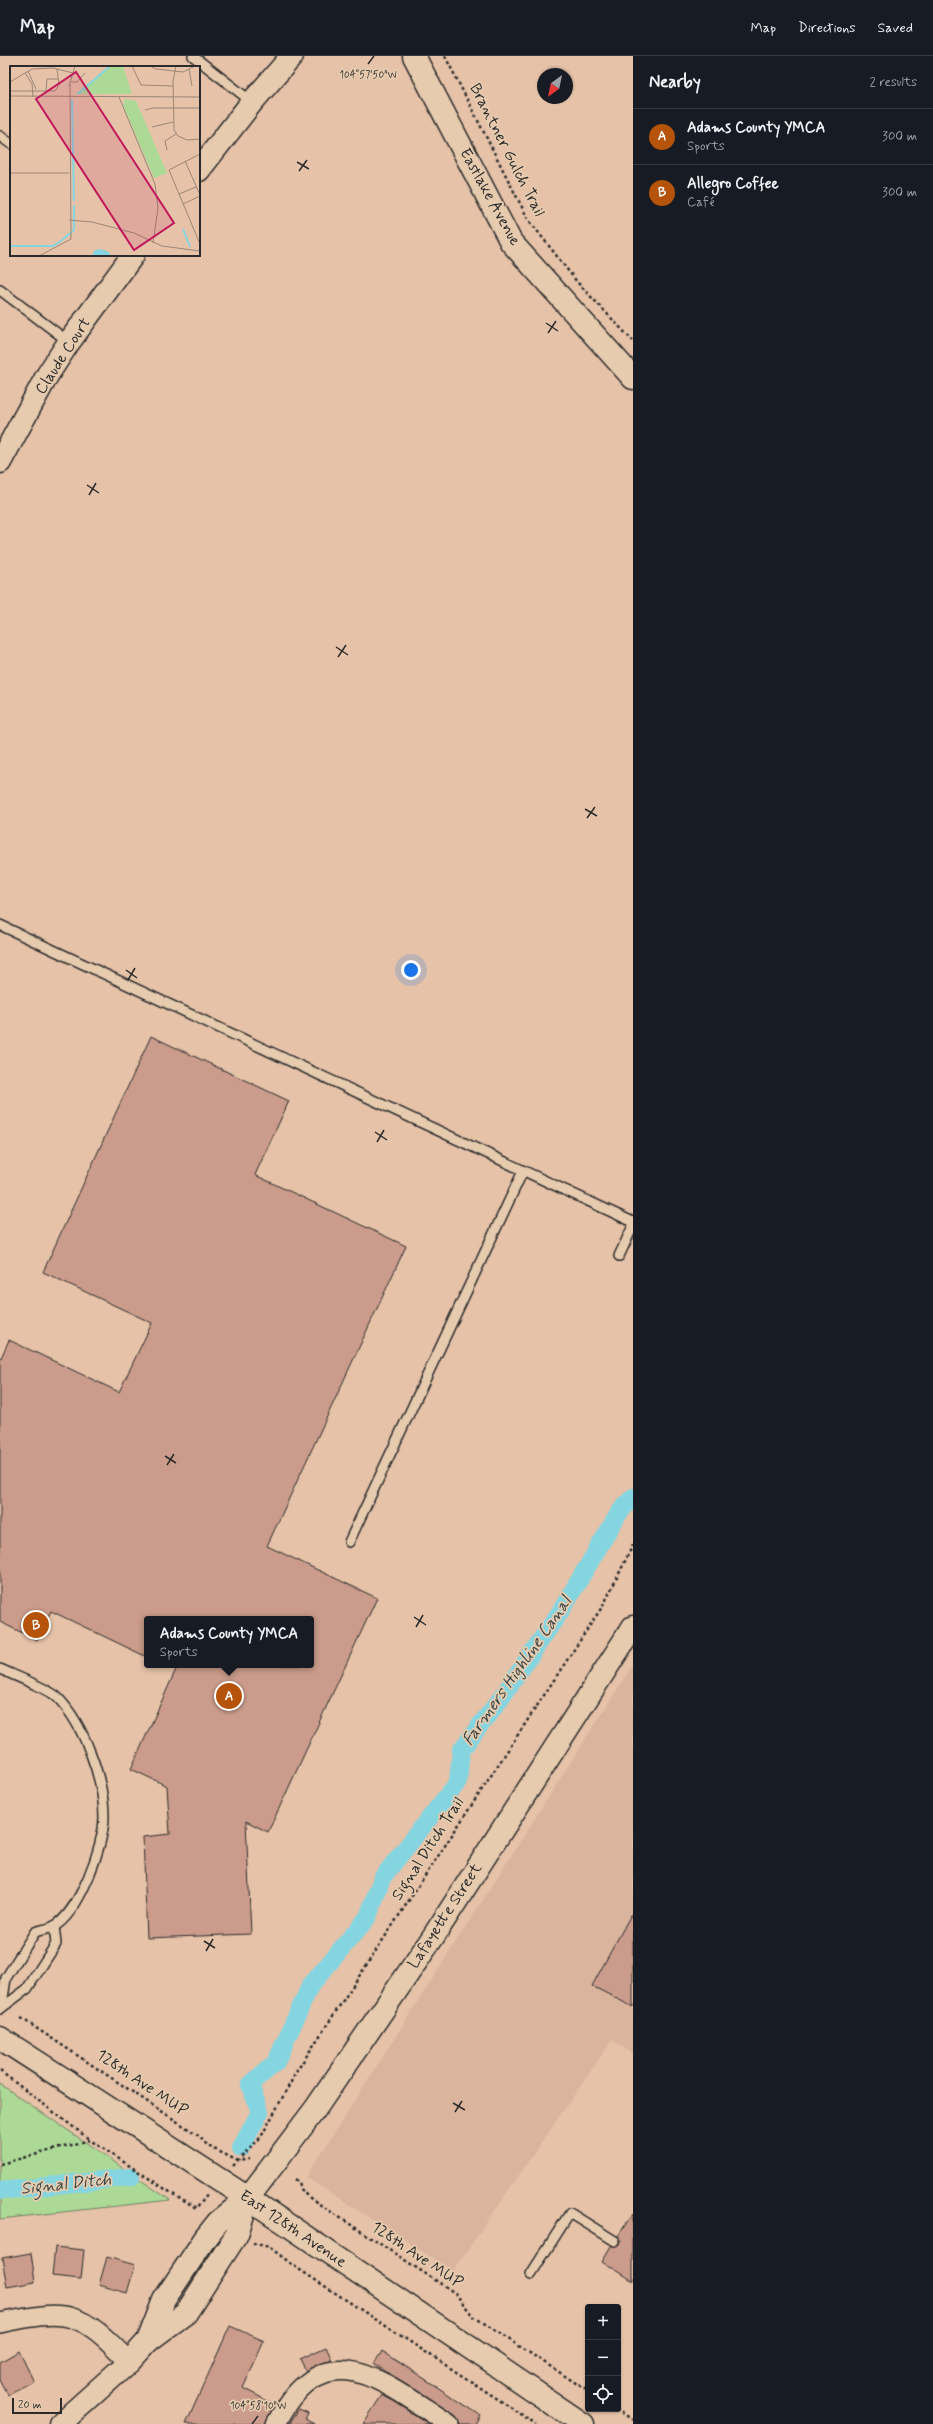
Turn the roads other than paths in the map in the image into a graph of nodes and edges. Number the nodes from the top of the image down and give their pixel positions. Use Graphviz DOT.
graph roads {
  1 [pos="292,56"];
  2 [pos="414,56"];
  3 [pos="196,60"];
  4 [pos="252,102"];
  5 [pos="0,136"];
  6 [pos="10,143"];
  7 [pos="200,169"];
  8 [pos="133,256"];
  9 [pos="0,288"];
  10 [pos="69,342"];
  11 [pos="633,378"];
  12 [pos="0,462"];
  13 [pos="0,926"];
  14 [pos="523,1171"];
  15 [pos="633,1222"];
  16 [pos="633,1226"];
  17 [pos="619,1256"];
  18 [pos="349,1542"];
  19 [pos="633,1627"];
  20 [pos="0,1669"];
  21 [pos="54,1926"];
  22 [pos="1,2007"];
  23 [pos="0,2038"];
  24 [pos="248,2198"];
  25 [pos="615,2241"];
  26 [pos="531,2274"];
  27 [pos="0,2323"];
  28 [pos="129,2362"];
  29 [pos="60,2424"];
  30 [pos="276,2424"];
  31 [pos="449,2424"];
  32 [pos="584,2424"];
  1 -- 4 [label="street"];
  2 -- 11 [label="street, Eastlake Avenue"];
  3 -- 4 [label="lane"];
  4 -- 7 [label="street"];
  5 -- 6 [label="lane"];
  8 -- 10 [label="street, Claude Court"];
  9 -- 10 [label="lane"];
  10 -- 12 [label="street, Claude Court"];
  13 -- 14 [label="lane"];
  14 -- 15 [label="lane"];
  14 -- 18 [label="lane"];
  16 -- 17 [label="lane"];
  19 -- 24 [label="street, Lafayette Street"];
  20 -- 21 [label="lane"];
  21 -- 22 [label="lane"];
  21 -- 22 [label="lane"];
  23 -- 24 [label="street, East 128th Avenue"];
  24 -- 28 [label="street, Lafayette Street"];
  24 -- 32 [label="street, East 128th Avenue"];
  25 -- 26 [label="lane"];
  27 -- 28 [label="street"];
  28 -- 29 [label="street, Lafayette Street"];
  30 -- 31 [label="street"];
}
